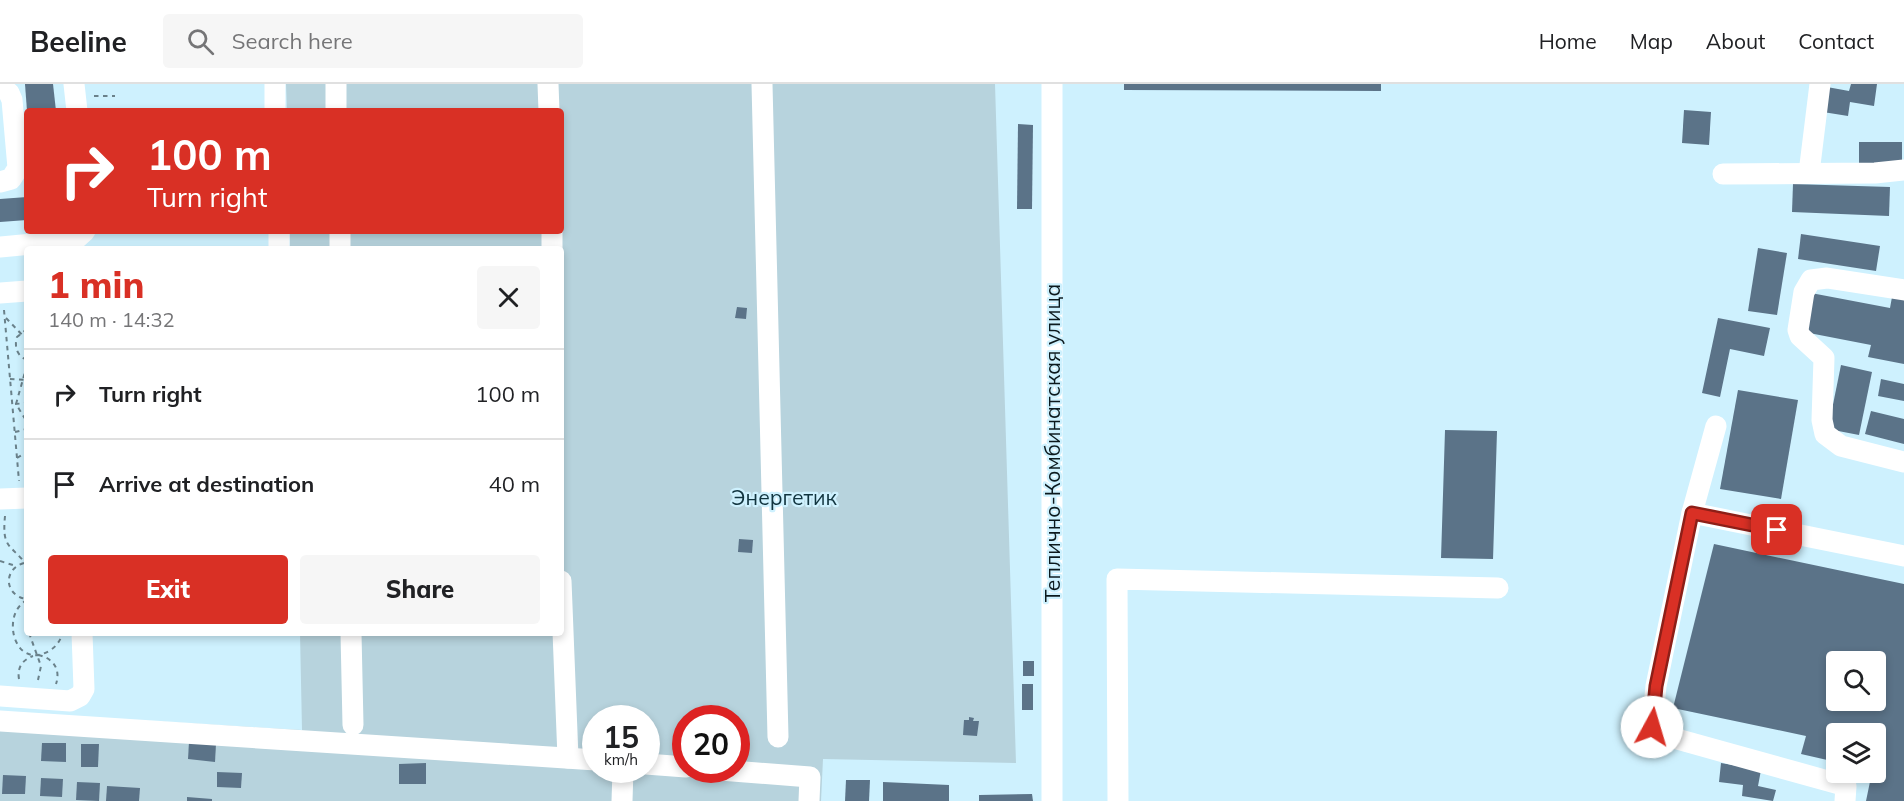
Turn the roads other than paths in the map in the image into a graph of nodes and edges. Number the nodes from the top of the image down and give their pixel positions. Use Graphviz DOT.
graph roads {
  1 [pos="275,84"];
  2 [pos="336,84"];
  3 [pos="548,84"];
  4 [pos="762,84"];
  5 [pos="1052,84"];
  6 [pos="1820,84"];
  7 [pos="0,86"];
  8 [pos="276,108"];
  9 [pos="336,108"];
  10 [pos="549,108"];
  11 [pos="20,127"];
  12 [pos="1904,170"];
  13 [pos="1809,173"];
  14 [pos="1723,174"];
  15 [pos="0,182"];
  16 [pos="82,234"];
  17 [pos="0,247"];
  18 [pos="1904,290"];
  19 [pos="24,291"];
  20 [pos="1,293"];
  21 [pos="1716,426"];
  22 [pos="1904,462"];
  23 [pos="1692,513"];
  24 [pos="1904,556"];
  25 [pos="1498,588"];
  26 [pos="82,636"];
  27 [pos="351,636"];
  28 [pos="563,636"];
  29 [pos="0,696"];
  30 [pos="0,721"];
  31 [pos="353,725"];
  32 [pos="778,737"];
  33 [pos="567,758"];
  34 [pos="582,759"];
  35 [pos="750,772"];
  36 [pos="623,783"];
  37 [pos="622,801"];
  38 [pos="809,801"];
  39 [pos="1052,801"];
  40 [pos="1118,801"];
  41 [pos="1845,801"];
  1 -- 8 [label="street"];
  2 -- 9 [label="street"];
  3 -- 10 [label="street"];
  4 -- 32 [label="street"];
  5 -- 39 [label="street, Теплично-Комбинатская улица"];
  6 -- 13 [label="street"];
  7 -- 11 [label="street"];
  11 -- 15 [label="street"];
  12 -- 13 [label="street"];
  13 -- 14 [label="street"];
  16 -- 17 [label="street"];
  18 -- 22 [label="street"];
  19 -- 20 [label="street"];
  21 -- 23 [label="street"];
  23 -- 24 [label="street"];
  23 -- 41 [label="street"];
  25 -- 40 [label="street"];
  26 -- 29 [label="street"];
  27 -- 31 [label="street"];
  28 -- 33 [label="street"];
  30 -- 33 [label="street"];
  33 -- 34 [label="street"];
  35 -- 38 [label="street"];
  36 -- 37 [label="street"];
}
